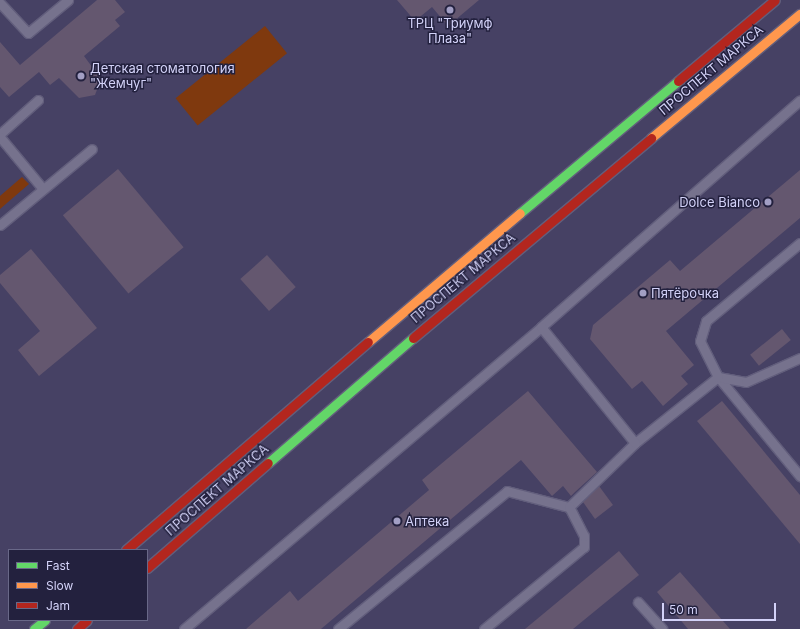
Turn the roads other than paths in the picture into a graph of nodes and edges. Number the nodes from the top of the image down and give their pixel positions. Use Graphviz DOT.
graph roads {
  1 [pos="68,0"];
  2 [pos="775,0"];
  3 [pos="0,3"];
  4 [pos="800,14"];
  5 [pos="38,100"];
  6 [pos="800,100"];
  7 [pos="0,134"];
  8 [pos="0,137"];
  9 [pos="92,149"];
  10 [pos="43,189"];
  11 [pos="0,225"];
  12 [pos="800,243"];
  13 [pos="541,327"];
  14 [pos="800,358"];
  15 [pos="718,377"];
  16 [pos="635,442"];
  17 [pos="800,476"];
  18 [pos="569,507"];
  19 [pos="127,549"];
  20 [pos="148,567"];
  21 [pos="638,602"];
  22 [pos="44,621"];
  23 [pos="86,621"];
  24 [pos="34,629"];
  25 [pos="77,629"];
  26 [pos="184,629"];
  27 [pos="338,629"];
  28 [pos="484,629"];
  29 [pos="662,629"];
  1 -- 3 [label="lane"];
  2 -- 19 [label="main road, ПРОСПЕКТ МАРКСА"];
  4 -- 20 [label="main road, ПРОСПЕКТ МАРКСА"];
  5 -- 7 [label="lane"];
  6 -- 13 [label="lane"];
  8 -- 10 [label="lane"];
  9 -- 10 [label="lane"];
  10 -- 11 [label="lane"];
  12 -- 15 [label="lane"];
  13 -- 16 [label="lane"];
  13 -- 26 [label="lane"];
  14 -- 15 [label="lane"];
  15 -- 16 [label="lane"];
  15 -- 17 [label="lane"];
  16 -- 18 [label="lane"];
  18 -- 27 [label="lane"];
  18 -- 28 [label="lane"];
  21 -- 29 [label="lane"];
  22 -- 24 [label="main road"];
  23 -- 25 [label="main road"];
}
